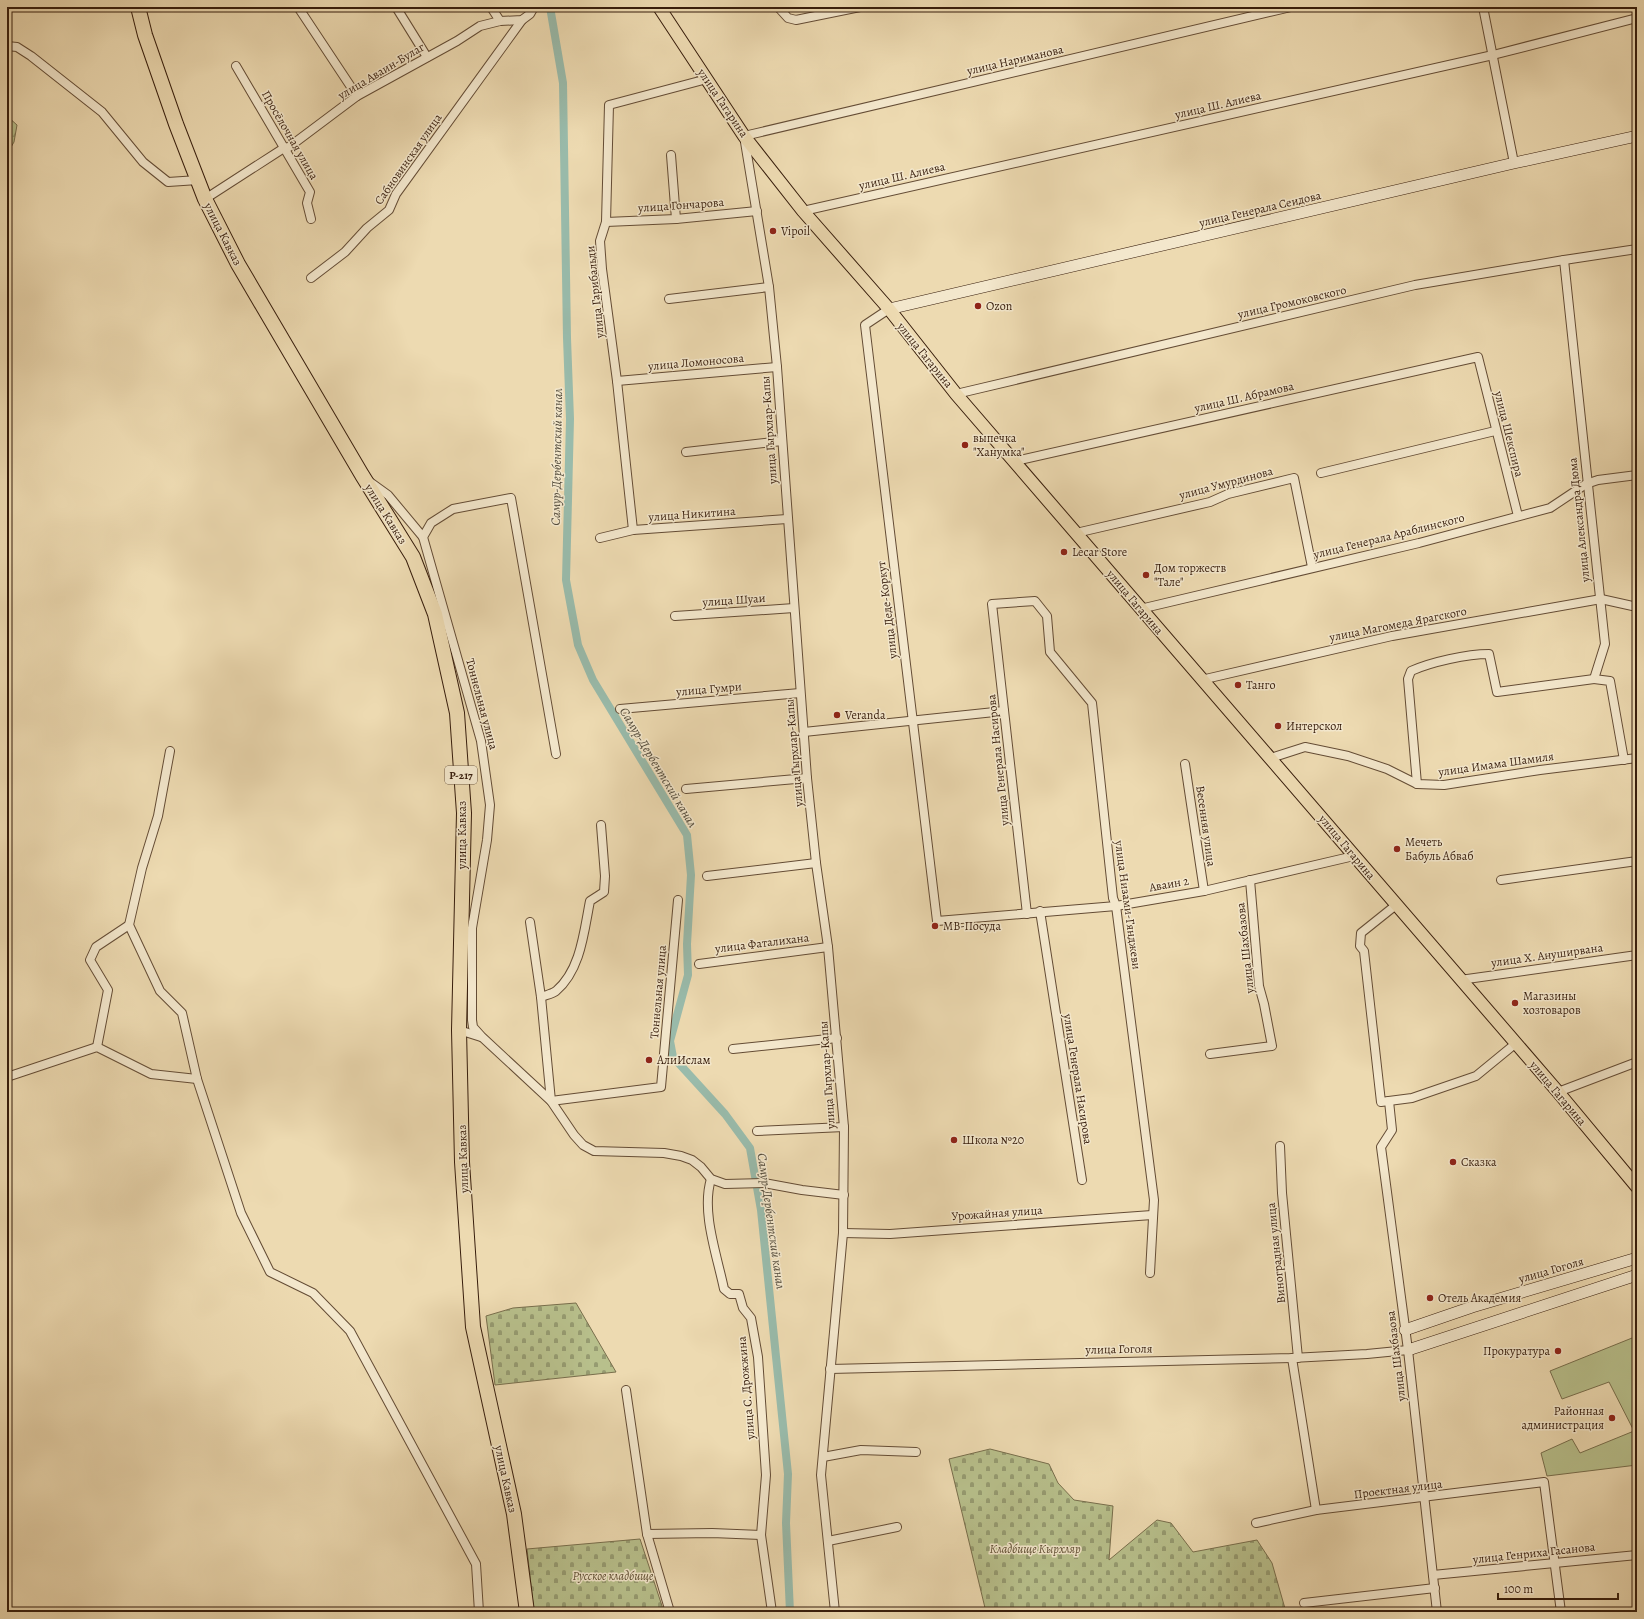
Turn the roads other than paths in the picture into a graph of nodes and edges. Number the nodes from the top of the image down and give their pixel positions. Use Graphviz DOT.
graph roads {
  1 [pos="138,7"];
  2 [pos="298,7"];
  3 [pos="396,7"];
  4 [pos="491,7"];
  5 [pos="534,7"];
  6 [pos="659,7"];
  7 [pos="778,7"];
  8 [pos="860,7"];
  9 [pos="1290,7"];
  10 [pos="1483,7"];
  11 [pos="1637,18"];
  12 [pos="522,20"];
  13 [pos="500,21"];
  14 [pos="7,46"];
  15 [pos="1493,55"];
  16 [pos="426,57"];
  17 [pos="236,66"];
  18 [pos="707,79"];
  19 [pos="357,96"];
  20 [pos="744,136"];
  21 [pos="1637,136"];
  22 [pos="284,148"];
  23 [pos="671,155"];
  24 [pos="1514,163"];
  25 [pos="198,180"];
  26 [pos="205,199"];
  27 [pos="757,211"];
  28 [pos="803,211"];
  29 [pos="311,218"];
  30 [pos="676,219"];
  31 [pos="606,222"];
  32 [pos="1637,249"];
  33 [pos="1564,260"];
  34 [pos="311,278"];
  35 [pos="769,287"];
  36 [pos="669,299"];
  37 [pos="889,309"];
  38 [pos="1478,357"];
  39 [pos="777,367"];
  40 [pos="617,381"];
  41 [pos="956,394"];
  42 [pos="1495,431"];
  43 [pos="782,441"];
  44 [pos="686,452"];
  45 [pos="1015,461"];
  46 [pos="1321,473"];
  47 [pos="362,475"];
  48 [pos="1637,475"];
  49 [pos="1586,484"];
  50 [pos="1518,516"];
  51 [pos="787,519"];
  52 [pos="633,530"];
  53 [pos="1076,533"];
  54 [pos="423,537"];
  55 [pos="600,538"];
  56 [pos="1312,567"];
  57 [pos="1601,599"];
  58 [pos="992,604"];
  59 [pos="1637,607"];
  60 [pos="794,608"];
  61 [pos="1140,609"];
  62 [pos="675,616"];
  63 [pos="1594,679"];
  64 [pos="1202,680"];
  65 [pos="800,693"];
  66 [pos="620,709"];
  67 [pos="1004,711"];
  68 [pos="913,720"];
  69 [pos="804,732"];
  70 [pos="170,751"];
  71 [pos="556,754"];
  72 [pos="1270,758"];
  73 [pos="1637,758"];
  74 [pos="1624,760"];
  75 [pos="1185,764"];
  76 [pos="808,778"];
  77 [pos="1417,784"];
  78 [pos="686,789"];
  79 [pos="601,825"];
  80 [pos="1354,856"];
  81 [pos="1637,861"];
  82 [pos="816,863"];
  83 [pos="707,876"];
  84 [pos="1250,880"];
  85 [pos="1501,880"];
  86 [pos="1204,891"];
  87 [pos="678,900"];
  88 [pos="1396,905"];
  89 [pos="1116,906"];
  90 [pos="1040,911"];
  91 [pos="1027,914"];
  92 [pos="937,920"];
  93 [pos="530,922"];
  94 [pos="129,924"];
  95 [pos="828,947"];
  96 [pos="1637,955"];
  97 [pos="698,964"];
  98 [pos="1460,980"];
  99 [pos="541,997"];
  100 [pos="459,1030"];
  101 [pos="482,1037"];
  102 [pos="837,1038"];
  103 [pos="1515,1044"];
  104 [pos="96,1047"];
  105 [pos="733,1049"];
  106 [pos="1210,1054"];
  107 [pos="1637,1062"];
  108 [pos="7,1077"];
  109 [pos="198,1079"];
  110 [pos="1558,1092"];
  111 [pos="551,1101"];
  112 [pos="1385,1102"];
  113 [pos="844,1127"];
  114 [pos="757,1131"];
  115 [pos="1280,1146"];
  116 [pos="711,1179"];
  117 [pos="1082,1180"];
  118 [pos="1635,1184"];
  119 [pos="844,1195"];
  120 [pos="1152,1215"];
  121 [pos="843,1233"];
  122 [pos="1637,1258"];
  123 [pos="1150,1273"];
  124 [pos="1637,1275"];
  125 [pos="1405,1330"];
  126 [pos="1408,1350"];
  127 [pos="1295,1358"];
  128 [pos="830,1369"];
  129 [pos="626,1390"];
  130 [pos="916,1452"];
  131 [pos="823,1457"];
  132 [pos="1424,1498"];
  133 [pos="1316,1510"];
  134 [pos="1256,1523"];
  135 [pos="897,1527"];
  136 [pos="647,1534"];
  137 [pos="761,1535"];
  138 [pos="828,1541"];
  139 [pos="1637,1555"];
  140 [pos="1556,1562"];
  141 [pos="1433,1575"];
  142 [pos="1435,1588"];
  143 [pos="1304,1603"];
  144 [pos="479,1612"];
  145 [pos="527,1612"];
  146 [pos="670,1612"];
  147 [pos="772,1612"];
  148 [pos="834,1612"];
  149 [pos="1437,1612"];
  150 [pos="1562,1612"];
  1 -- 25 [label="highway, улица Кавказ / Р-217"];
  2 -- 19 [label="street"];
  3 -- 16 [label="street"];
  4 -- 13 [label="street"];
  5 -- 12 [label="street"];
  6 -- 18 [label="main road, улица Гагарина"];
  7 -- 8 [label="street"];
  9 -- 20 [label="street, улица Нариманова"];
  10 -- 15 [label="street"];
  11 -- 15 [label="street, улица Ш. Алиева"];
  12 -- 13 [label="street, улица Аваин-Булаг"];
  12 -- 34 [label="street, Сабновинская улица"];
  13 -- 16 [label="street, улица Аваин-Булаг"];
  14 -- 25 [label="street"];
  15 -- 24 [label="street"];
  15 -- 28 [label="street, улица Ш. Алиева"];
  16 -- 19 [label="street, улица Аваин-Булаг"];
  17 -- 22 [label="street, Просёлочная улица"];
  18 -- 20 [label="main road, улица Гагарина"];
  18 -- 31 [label="street, улица Гарибальди"];
  19 -- 22 [label="street, улица Аваин-Булаг"];
  20 -- 27 [label="street, улица Гырхлар-Капы"];
  20 -- 28 [label="main road, улица Гагарина"];
  21 -- 24 [label="street, улица Генерала Сеидова"];
  22 -- 26 [label="street, улица Аваин-Булаг"];
  22 -- 29 [label="street, Просёлочная улица"];
  23 -- 30 [label="street"];
  24 -- 37 [label="street, улица Генерала Сеидова"];
  25 -- 26 [label="highway, улица Кавказ / Р-217"];
  26 -- 47 [label="highway, улица Кавказ / Р-217"];
  27 -- 30 [label="street, улица Гончарова"];
  27 -- 35 [label="street, улица Гырхлар-Капы"];
  28 -- 37 [label="main road, улица Гагарина"];
  30 -- 31 [label="street, улица Гончарова"];
  31 -- 40 [label="street, улица Гарибальди"];
  32 -- 33 [label="street, улица Громоковского"];
  33 -- 41 [label="street, улица Громоковского"];
  33 -- 49 [label="street, улица Александра Дюма"];
  35 -- 36 [label="street"];
  35 -- 39 [label="street, улица Гырхлар-Капы"];
  37 -- 41 [label="main road, улица Гагарина"];
  37 -- 68 [label="street, улица Деде-Коркут"];
  38 -- 42 [label="street, улица Шекспира"];
  38 -- 45 [label="street, улица Ш. Абрамова"];
  39 -- 40 [label="street, улица Ломоносова"];
  39 -- 43 [label="street, улица Гырхлар-Капы"];
  40 -- 52 [label="street, улица Гарибальди"];
  41 -- 45 [label="main road, улица Гагарина"];
  42 -- 46 [label="street"];
  42 -- 50 [label="street, улица Шекспира"];
  43 -- 44 [label="street"];
  43 -- 51 [label="street, улица Гырхлар-Капы"];
  45 -- 53 [label="main road, улица Гагарина"];
  47 -- 54 [label="street"];
  47 -- 100 [label="highway, улица Кавказ / Р-217"];
  48 -- 49 [label="street, улица Генерала Араблинского"];
  49 -- 50 [label="street, улица Генерала Араблинского"];
  49 -- 57 [label="street, улица Александра Дюма"];
  50 -- 56 [label="street, улица Генерала Араблинского"];
  51 -- 52 [label="street, улица Никитина"];
  51 -- 60 [label="street, улица Гырхлар-Капы"];
  52 -- 55 [label="street, улица Никитина"];
  53 -- 56 [label="street, улица Умурдинова"];
  53 -- 61 [label="main road, улица Гагарина"];
  54 -- 71 [label="street"];
  54 -- 101 [label="street, Тоннельная улица"];
  56 -- 61 [label="street, улица Генерала Араблинского"];
  57 -- 59 [label="street"];
  57 -- 63 [label="street, улица Александра Дюма"];
  57 -- 64 [label="street, улица Магомеда Ярагского"];
  58 -- 67 [label="street, улица Генерала Насирова"];
  58 -- 89 [label="street, улица Низами-Гянджеви"];
  60 -- 62 [label="street, улица Шуаи"];
  60 -- 65 [label="street, улица Гырхлар-Капы"];
  61 -- 64 [label="main road, улица Гагарина"];
  63 -- 74 [label="street"];
  63 -- 77 [label="street"];
  64 -- 72 [label="main road, улица Гагарина"];
  65 -- 66 [label="street, улица Гумри"];
  65 -- 69 [label="street, улица Гырхлар-Капы"];
  67 -- 68 [label="street"];
  67 -- 91 [label="street, улица Генерала Насирова"];
  68 -- 69 [label="street"];
  68 -- 92 [label="street, улица Деде-Коркут"];
  69 -- 76 [label="street, улица Гырхлар-Капы"];
  70 -- 94 [label="street"];
  72 -- 77 [label="street, улица Имама Шамиля"];
  72 -- 80 [label="main road, улица Гагарина"];
  73 -- 74 [label="street, улица Имама Шамиля"];
  74 -- 77 [label="street, улица Имама Шамиля"];
  75 -- 86 [label="street, Весенняя улица"];
  76 -- 78 [label="street"];
  76 -- 82 [label="street, улица Гырхлар-Капы"];
  79 -- 99 [label="street"];
  80 -- 84 [label="street, Аваин 2"];
  80 -- 88 [label="main road, улица Гагарина"];
  81 -- 85 [label="street"];
  82 -- 83 [label="street"];
  82 -- 95 [label="street, улица Гырхлар-Капы"];
  84 -- 86 [label="street, Аваин 2"];
  84 -- 106 [label="street, улица Шахбазова"];
  86 -- 89 [label="street, Аваин 2"];
  87 -- 111 [label="street, Тоннельная улица"];
  88 -- 98 [label="main road, улица Гагарина"];
  88 -- 112 [label="street, улица Шахбазова"];
  89 -- 90 [label="street, Аваин 2"];
  89 -- 120 [label="street, улица Низами-Гянджеви"];
  90 -- 91 [label="street, Аваин 2"];
  90 -- 117 [label="street, улица Генерала Насирова"];
  91 -- 92 [label="street, Аваин 2"];
  93 -- 99 [label="street"];
  94 -- 104 [label="street"];
  94 -- 109 [label="street"];
  95 -- 97 [label="street, улица Фаталихана"];
  95 -- 102 [label="street, улица Гырхлар-Капы"];
  96 -- 98 [label="street, улица Х. Ануширвана"];
  98 -- 103 [label="main road, улица Гагарина"];
  99 -- 111 [label="street"];
  100 -- 101 [label="street"];
  100 -- 145 [label="highway, улица Кавказ / Р-217"];
  101 -- 111 [label="street, Тоннельная улица"];
  102 -- 105 [label="street"];
  102 -- 113 [label="street, улица Гырхлар-Капы"];
  103 -- 110 [label="main road, улица Гагарина"];
  103 -- 112 [label="street"];
  104 -- 108 [label="street"];
  104 -- 109 [label="street"];
  107 -- 110 [label="street"];
  109 -- 144 [label="street"];
  110 -- 118 [label="main road, улица Гагарина"];
  111 -- 116 [label="street"];
  112 -- 125 [label="street, улица Шахбазова"];
  113 -- 114 [label="street"];
  113 -- 119 [label="street, улица Гырхлар-Капы"];
  115 -- 127 [label="street, Виноградная улица"];
  116 -- 119 [label="street"];
  116 -- 137 [label="street, улица С. Дрожжина"];
  119 -- 121 [label="street, улица Гырхлар-Капы"];
  120 -- 121 [label="street, Урожайная улица"];
  120 -- 123 [label="street, улица Низами-Гянджеви"];
  121 -- 128 [label="street, улица Гырхлар-Капы"];
  122 -- 125 [label="street, улица Гоголя"];
  124 -- 126 [label="street"];
  125 -- 126 [label="street, улица Шахбазова"];
  126 -- 127 [label="street, улица Гоголя"];
  126 -- 132 [label="street, улица Шахбазова"];
  127 -- 128 [label="street, улица Гоголя"];
  127 -- 133 [label="street, Виноградная улица"];
  128 -- 131 [label="street"];
  129 -- 136 [label="street"];
  130 -- 131 [label="street"];
  131 -- 138 [label="street"];
  132 -- 133 [label="street, Проектная улица"];
  132 -- 140 [label="street, Проектная улица"];
  132 -- 141 [label="street, улица Шахбазова"];
  133 -- 134 [label="street, Проектная улица"];
  135 -- 138 [label="street"];
  136 -- 137 [label="street"];
  136 -- 146 [label="street"];
  137 -- 147 [label="street, улица С. Дрожжина"];
  138 -- 148 [label="street"];
  139 -- 140 [label="street, улица Генриха Гасанова"];
  140 -- 141 [label="street, улица Генриха Гасанова"];
  140 -- 150 [label="street"];
  141 -- 142 [label="street, улица Шахбазова"];
  142 -- 143 [label="street"];
  142 -- 149 [label="street, улица Шахбазова"];
}
